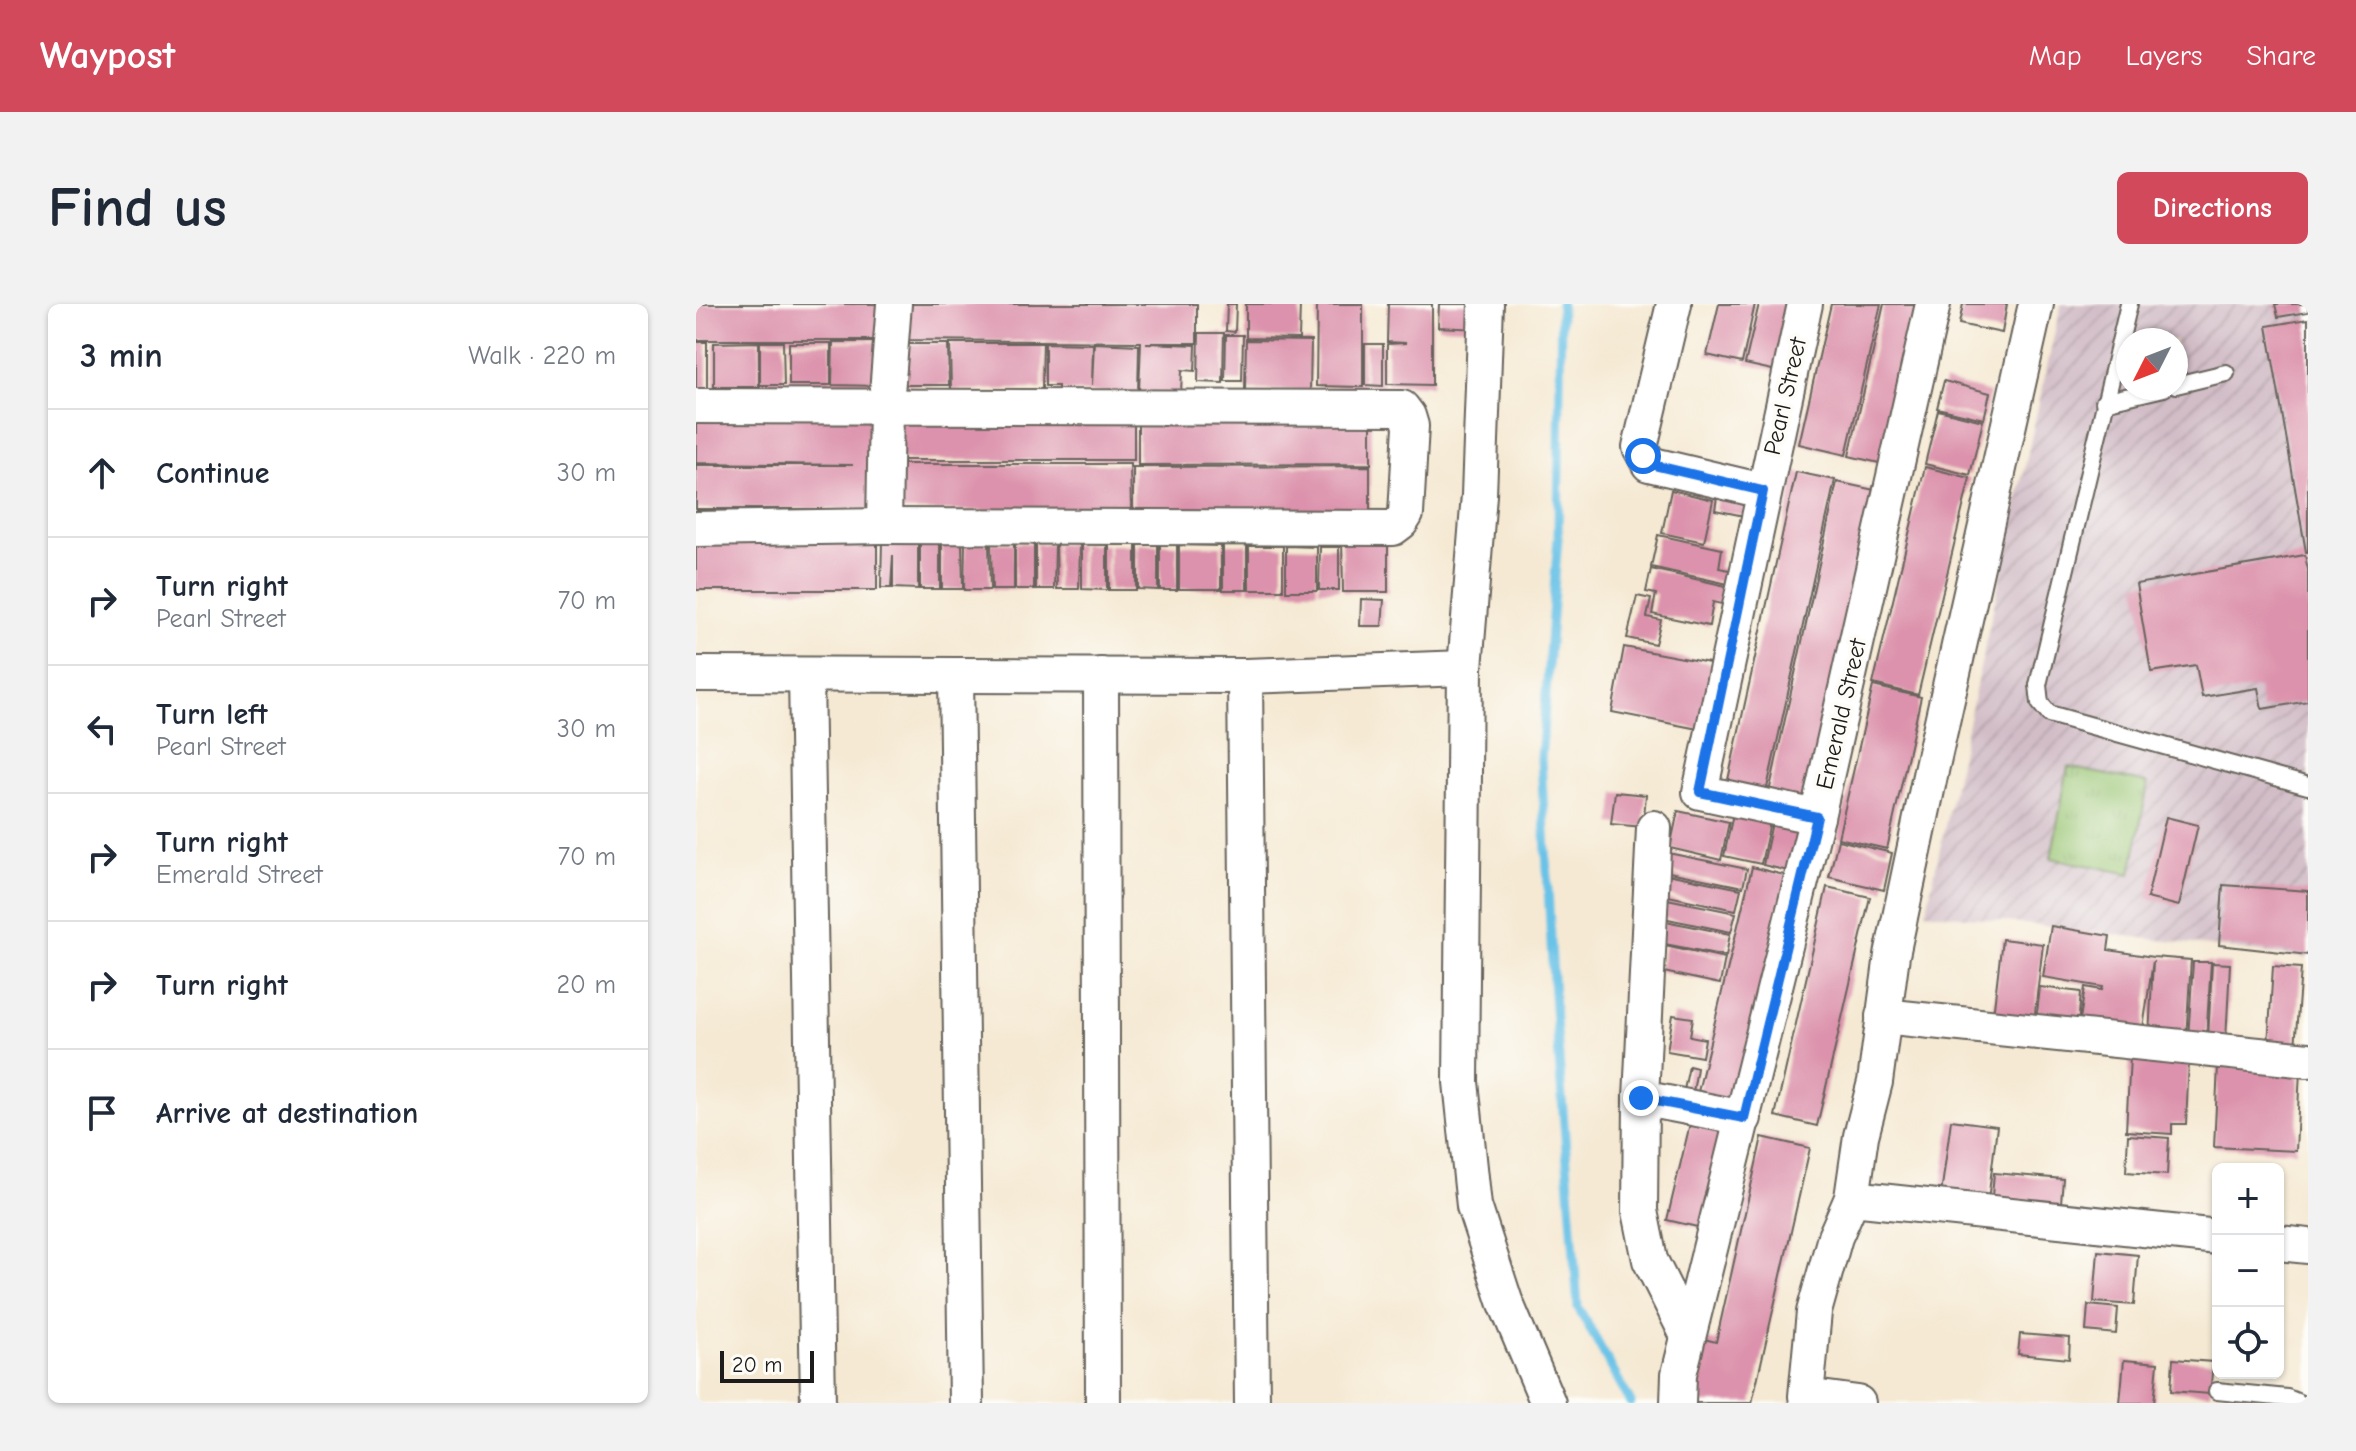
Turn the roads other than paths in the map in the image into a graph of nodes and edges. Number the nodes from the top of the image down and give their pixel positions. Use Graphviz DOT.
graph roads {
  1 [pos="894,304"];
  2 [pos="1486,304"];
  3 [pos="1674,304"];
  4 [pos="1805,304"];
  5 [pos="1933,304"];
  6 [pos="2036,304"];
  7 [pos="2129,304"];
  8 [pos="2226,373"];
  9 [pos="2188,382"];
  10 [pos="2116,399"];
  11 [pos="2104,402"];
  12 [pos="696,406"];
  13 [pos="886,406"];
  14 [pos="1763,491"];
  15 [pos="884,526"];
  16 [pos="696,529"];
  17 [pos="1465,668"];
  18 [pos="696,674"];
  19 [pos="806,675"];
  20 [pos="956,675"];
  21 [pos="1101,675"];
  22 [pos="1245,676"];
  23 [pos="2308,786"];
  24 [pos="1817,817"];
  25 [pos="1654,828"];
  26 [pos="1883,1016"];
  27 [pos="2308,1060"];
  28 [pos="1641,1098"];
  29 [pos="1744,1118"];
  30 [pos="1852,1198"];
  31 [pos="2212,1236"];
  32 [pos="2284,1244"];
  33 [pos="2308,1246"];
  34 [pos="1688,1336"];
  35 [pos="2217,1391"];
  36 [pos="1806,1400"];
  37 [pos="818,1403"];
  38 [pos="966,1403"];
  39 [pos="1103,1403"];
  40 [pos="1252,1403"];
  41 [pos="1548,1403"];
  42 [pos="1678,1403"];
  43 [pos="1858,1403"];
  44 [pos="2299,1403"];
  1 -- 13 [label="street"];
  2 -- 17 [label="street"];
  3 -- 14 [label="street"];
  4 -- 14 [label="street, Pearl Street"];
  5 -- 24 [label="street, Emerald Street"];
  6 -- 26 [label="street"];
  7 -- 11 [label="lane"];
  8 -- 9 [label="lane"];
  10 -- 11 [label="lane"];
  11 -- 23 [label="lane"];
  12 -- 13 [label="street"];
  13 -- 15 [label="street"];
  13 -- 15 [label="street"];
  14 -- 24 [label="street, Pearl Street"];
  15 -- 16 [label="street"];
  17 -- 22 [label="street"];
  17 -- 41 [label="street"];
  18 -- 19 [label="street"];
  19 -- 20 [label="street"];
  19 -- 37 [label="street"];
  20 -- 21 [label="street"];
  20 -- 38 [label="street"];
  21 -- 22 [label="street"];
  21 -- 39 [label="street"];
  22 -- 40 [label="street"];
  24 -- 29 [label="street, Emerald Street"];
  25 -- 28 [label="street"];
  26 -- 27 [label="street"];
  26 -- 30 [label="street"];
  28 -- 29 [label="street"];
  28 -- 34 [label="street"];
  29 -- 34 [label="street, Emerald Street"];
  30 -- 31 [label="street"];
  30 -- 36 [label="street"];
  32 -- 33 [label="street"];
  34 -- 42 [label="street, Emerald Street"];
  35 -- 44 [label="lane"];
  36 -- 43 [label="street"];
}
